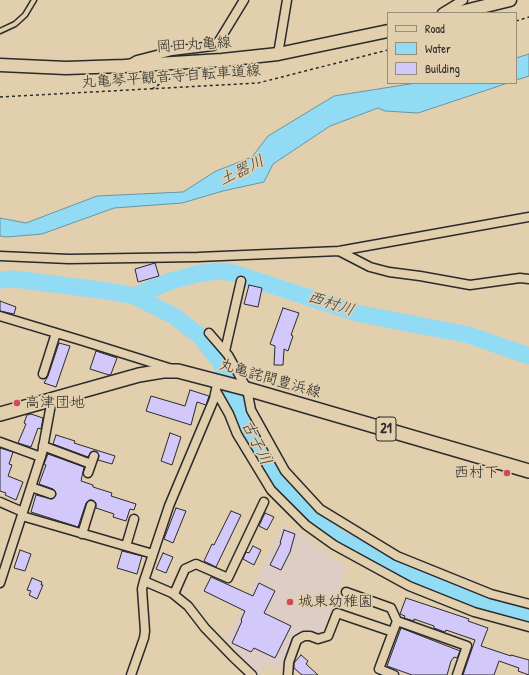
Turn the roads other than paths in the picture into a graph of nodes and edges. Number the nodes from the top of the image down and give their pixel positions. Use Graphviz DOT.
graph roads {
  1 [pos="34,0"];
  2 [pos="244,0"];
  3 [pos="287,0"];
  4 [pos="463,0"];
  5 [pos="510,0"];
  6 [pos="444,12"];
  7 [pos="461,12"];
  8 [pos="0,31"];
  9 [pos="387,31"];
  10 [pos="278,54"];
  11 [pos="0,64"];
  12 [pos="128,66"];
  13 [pos="529,217"];
  14 [pos="339,251"];
  15 [pos="0,256"];
  16 [pos="529,279"];
  17 [pos="241,281"];
  18 [pos="0,316"];
  19 [pos="56,333"];
  20 [pos="209,333"];
  21 [pos="225,351"];
  22 [pos="178,371"];
  23 [pos="43,374"];
  24 [pos="217,386"];
  25 [pos="245,388"];
  26 [pos="52,399"];
  27 [pos="0,414"];
  28 [pos="0,442"];
  29 [pos="43,446"];
  30 [pos="94,456"];
  31 [pos="41,457"];
  32 [pos="91,464"];
  33 [pos="529,471"];
  34 [pos="88,473"];
  35 [pos="31,487"];
  36 [pos="51,494"];
  37 [pos="0,502"];
  38 [pos="264,502"];
  39 [pos="91,505"];
  40 [pos="22,514"];
  41 [pos="134,519"];
  42 [pos="82,534"];
  43 [pos="126,546"];
  44 [pos="153,554"];
  45 [pos="4,560"];
  46 [pos="144,581"];
  47 [pos="0,583"];
  48 [pos="346,592"];
  49 [pos="174,594"];
  50 [pos="529,604"];
  51 [pos="397,621"];
  52 [pos="529,627"];
  53 [pos="393,632"];
  54 [pos="131,675"];
  55 [pos="252,675"];
  56 [pos="288,675"];
  57 [pos="394,675"];
  58 [pos="457,675"];
  1 -- 8 [label="lane"];
  2 -- 12 [label="street"];
  3 -- 10 [label="street"];
  4 -- 6 [label="street"];
  5 -- 7 [label="main road"];
  9 -- 10 [label="main road, 岡田丸亀線"];
  10 -- 12 [label="main road, 岡田丸亀線"];
  11 -- 12 [label="main road, 岡田丸亀線"];
  13 -- 14 [label="street"];
  14 -- 15 [label="street"];
  14 -- 16 [label="street"];
  17 -- 21 [label="street"];
  18 -- 19 [label="street"];
  19 -- 22 [label="street"];
  19 -- 23 [label="street"];
  20 -- 21 [label="street"];
  21 -- 25 [label="street"];
  22 -- 24 [label="main road, 丸亀詫間豊浜線 / 21"];
  22 -- 26 [label="main road, 丸亀詫間豊浜線 / 21"];
  24 -- 25 [label="main road, 丸亀詫間豊浜線 / 21"];
  24 -- 44 [label="street"];
  24 -- 52 [label="street"];
  25 -- 33 [label="main road, 丸亀詫間豊浜線 / 21"];
  25 -- 50 [label="street"];
  26 -- 27 [label="main road, 丸亀詫間豊浜線 / 21"];
  26 -- 29 [label="street"];
  28 -- 31 [label="street"];
  29 -- 31 [label="street"];
  29 -- 32 [label="street"];
  30 -- 32 [label="street"];
  31 -- 35 [label="street"];
  32 -- 34 [label="street"];
  35 -- 36 [label="street"];
  35 -- 40 [label="street"];
  37 -- 40 [label="street"];
  38 -- 49 [label="street"];
  39 -- 42 [label="street"];
  40 -- 42 [label="street"];
  40 -- 45 [label="street"];
  41 -- 43 [label="street"];
  42 -- 43 [label="street"];
  43 -- 44 [label="street"];
  44 -- 46 [label="street"];
  45 -- 47 [label="street"];
  46 -- 49 [label="street"];
  46 -- 54 [label="street"];
  48 -- 51 [label="street"];
  49 -- 55 [label="street"];
  51 -- 53 [label="street"];
  51 -- 58 [label="street"];
  53 -- 56 [label="street"];
  53 -- 57 [label="street"];
}
